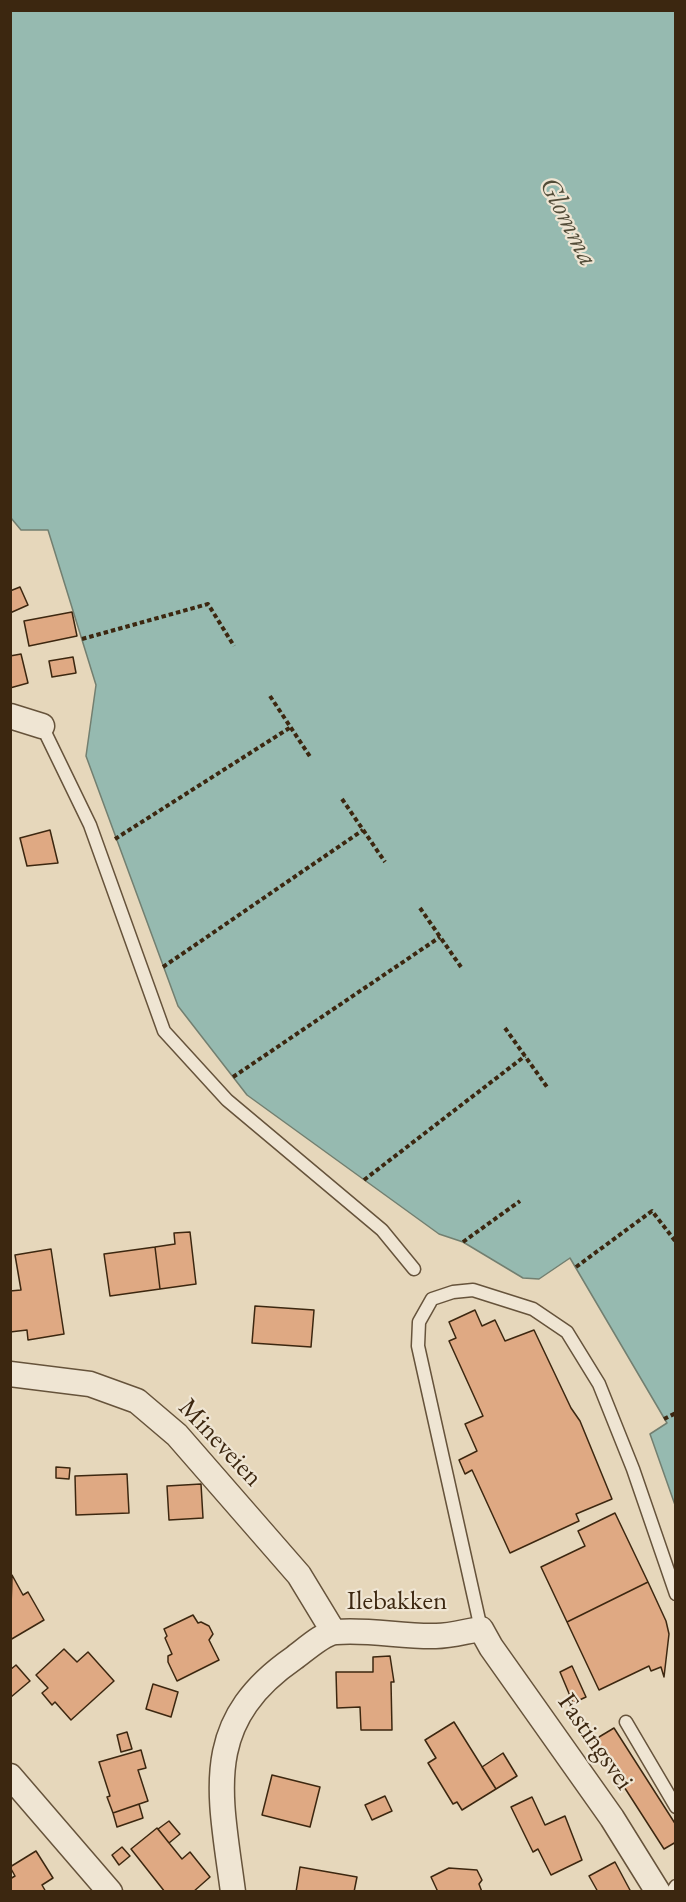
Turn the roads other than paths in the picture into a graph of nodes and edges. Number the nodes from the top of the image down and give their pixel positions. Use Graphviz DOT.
graph roads {
  1 [pos="10,716"];
  2 [pos="42,726"];
  3 [pos="414,1269"];
  4 [pos="10,1374"];
  5 [pos="675,1594"];
  6 [pos="481,1629"];
  7 [pos="333,1631"];
  8 [pos="626,1722"];
  9 [pos="10,1776"];
  10 [pos="675,1807"];
  11 [pos="675,1886"];
  12 [pos="110,1892"];
  13 [pos="233,1892"];
  14 [pos="658,1892"];
  15 [pos="672,1892"];
  1 -- 2 [label="street"];
  2 -- 3 [label="lane"];
  4 -- 7 [label="street, Mineveien"];
  5 -- 6 [label="lane"];
  6 -- 7 [label="street, Ilebakken"];
  6 -- 14 [label="street, Fastingsvei"];
  7 -- 13 [label="street, Ilebakken"];
  8 -- 10 [label="lane"];
  9 -- 12 [label="street"];
  11 -- 15 [label="lane"];
}
